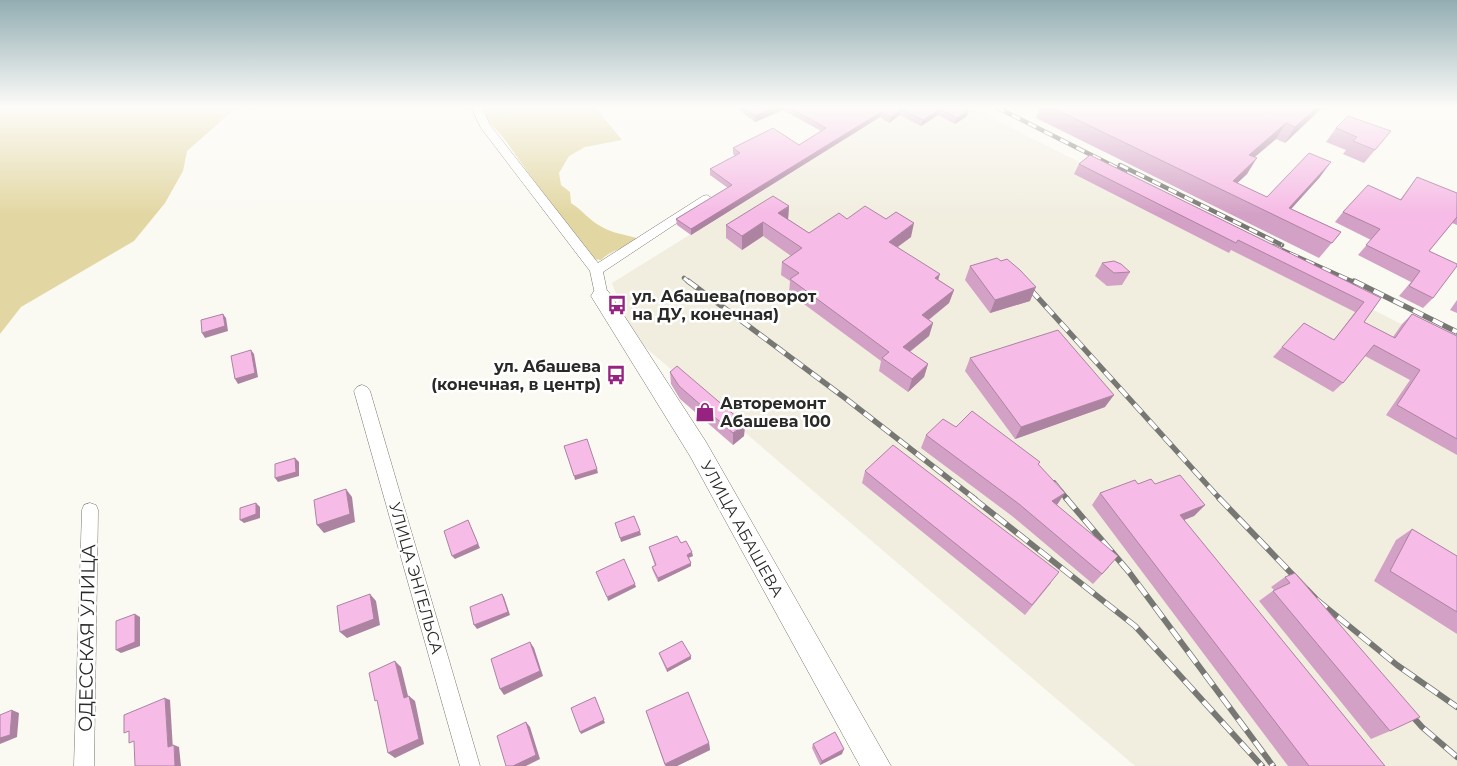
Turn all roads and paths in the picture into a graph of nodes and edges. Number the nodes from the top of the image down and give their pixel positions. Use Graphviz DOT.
graph roads {
  1 [pos="498,143"];
  2 [pos="707,199"];
  3 [pos="596,270"];
  4 [pos="601,296"];
  5 [pos="362,391"];
  6 [pos="90,510"];
  7 [pos="84,766"];
  8 [pos="470,766"];
  9 [pos="876,766"];
  1 -- 3 [label="street"];
  2 -- 3 [label="street"];
  3 -- 4 [label="street"];
  4 -- 9 [label="street, УЛИЦА АБАШЕВА"];
  5 -- 8 [label="street, УЛИЦА ЭНГЕЛЬСА"];
  6 -- 7 [label="street, ОДЕССКАЯ УЛИЦА"];
}
